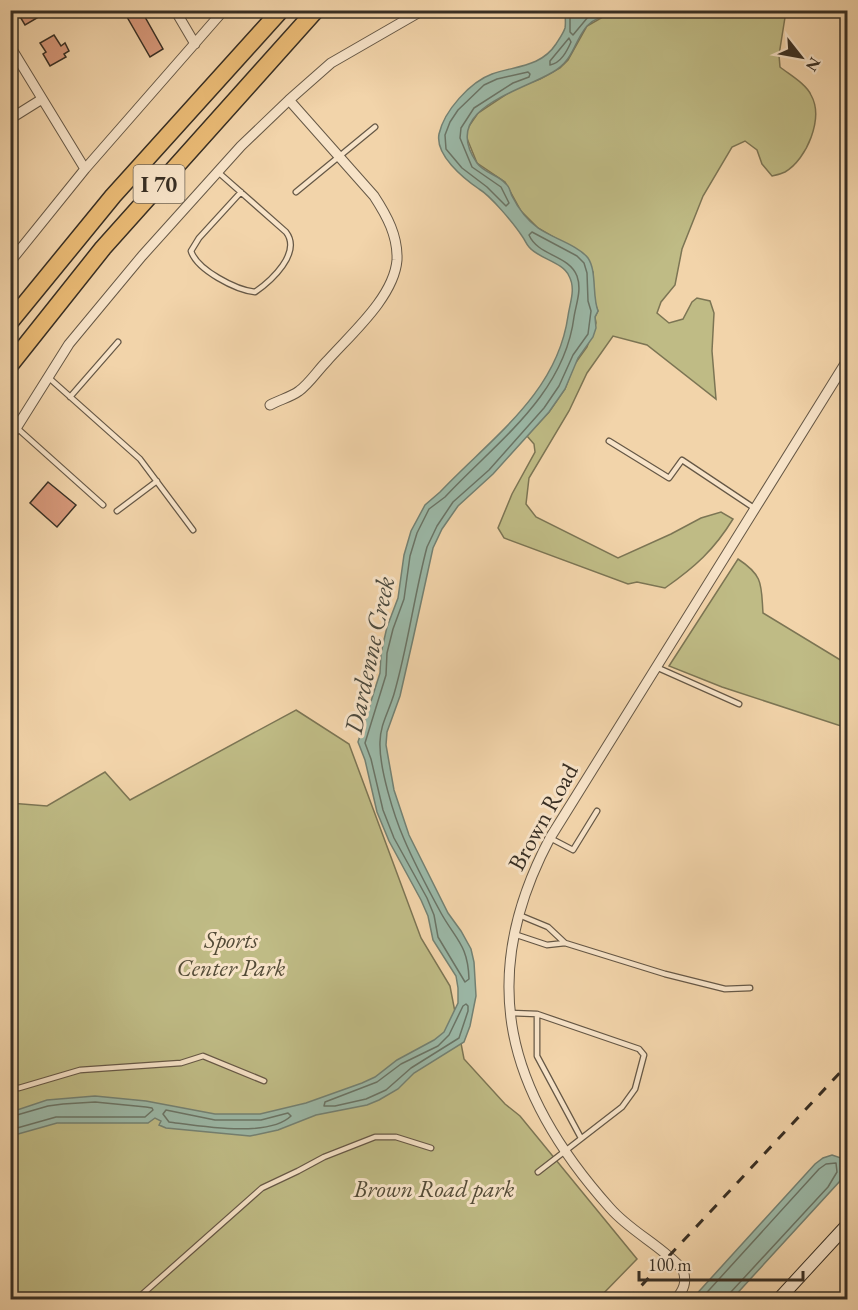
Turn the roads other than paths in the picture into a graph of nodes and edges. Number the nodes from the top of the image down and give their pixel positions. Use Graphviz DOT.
graph roads {
  1 [pos="175,10"];
  2 [pos="224,10"];
  3 [pos="281,10"];
  4 [pos="316,10"];
  5 [pos="423,10"];
  6 [pos="195,44"];
  7 [pos="10,46"];
  8 [pos="42,99"];
  9 [pos="289,100"];
  10 [pos="10,119"];
  11 [pos="375,127"];
  12 [pos="338,156"];
  13 [pos="85,169"];
  14 [pos="218,172"];
  15 [pos="241,192"];
  16 [pos="296,192"];
  17 [pos="10,262"];
  18 [pos="10,322"];
  19 [pos="118,342"];
  20 [pos="848,359"];
  21 [pos="10,365"];
  22 [pos="48,377"];
  23 [pos="70,397"];
  24 [pos="270,405"];
  25 [pos="16,428"];
  26 [pos="10,438"];
  27 [pos="609,441"];
  28 [pos="157,481"];
  29 [pos="103,505"];
  30 [pos="754,508"];
  31 [pos="117,511"];
  32 [pos="193,530"];
  33 [pos="656,667"];
  34 [pos="739,704"];
  35 [pos="597,811"];
  36 [pos="550,838"];
  37 [pos="518,915"];
  38 [pos="513,934"];
  39 [pos="565,943"];
  40 [pos="750,988"];
  41 [pos="511,1013"];
  42 [pos="537,1014"];
  43 [pos="264,1081"];
  44 [pos="10,1087"];
  45 [pos="581,1138"];
  46 [pos="431,1148"];
  47 [pos="564,1151"];
  48 [pos="538,1172"];
  49 [pos="848,1224"];
  50 [pos="138,1298"];
  51 [pos="675,1299"];
  52 [pos="778,1299"];
  1 -- 6 [label="street"];
  2 -- 6 [label="street"];
  3 -- 18 [label="highway, I 70"];
  4 -- 21 [label="highway, I 70"];
  5 -- 9 [label="street"];
  6 -- 13 [label="street"];
  7 -- 8 [label="street"];
  8 -- 10 [label="street"];
  8 -- 13 [label="street"];
  9 -- 12 [label="street"];
  9 -- 14 [label="street"];
  11 -- 12 [label="lane"];
  12 -- 16 [label="lane"];
  12 -- 24 [label="street"];
  13 -- 17 [label="street"];
  14 -- 15 [label="lane"];
  14 -- 22 [label="street"];
  15 -- 15 [label="lane"];
  19 -- 23 [label="lane"];
  20 -- 30 [label="street, Brown Road"];
  22 -- 23 [label="lane"];
  22 -- 25 [label="street"];
  23 -- 28 [label="lane"];
  25 -- 26 [label="street"];
  25 -- 29 [label="lane"];
  27 -- 30 [label="lane"];
  28 -- 31 [label="lane"];
  28 -- 32 [label="lane"];
  30 -- 33 [label="street, Brown Road"];
  33 -- 34 [label="lane"];
  33 -- 36 [label="street, Brown Road"];
  35 -- 36 [label="lane"];
  36 -- 37 [label="street, Brown Road"];
  37 -- 38 [label="street, Brown Road"];
  37 -- 39 [label="lane"];
  38 -- 39 [label="lane"];
  38 -- 41 [label="street, Brown Road"];
  39 -- 40 [label="lane"];
  41 -- 42 [label="lane"];
  41 -- 47 [label="street, Brown Road"];
  42 -- 45 [label="lane"];
  42 -- 45 [label="lane"];
  43 -- 44 [label="lane"];
  45 -- 47 [label="lane"];
  46 -- 50 [label="lane"];
  47 -- 48 [label="lane"];
  47 -- 51 [label="street, Brown Road"];
  49 -- 52 [label="main road"];
}
